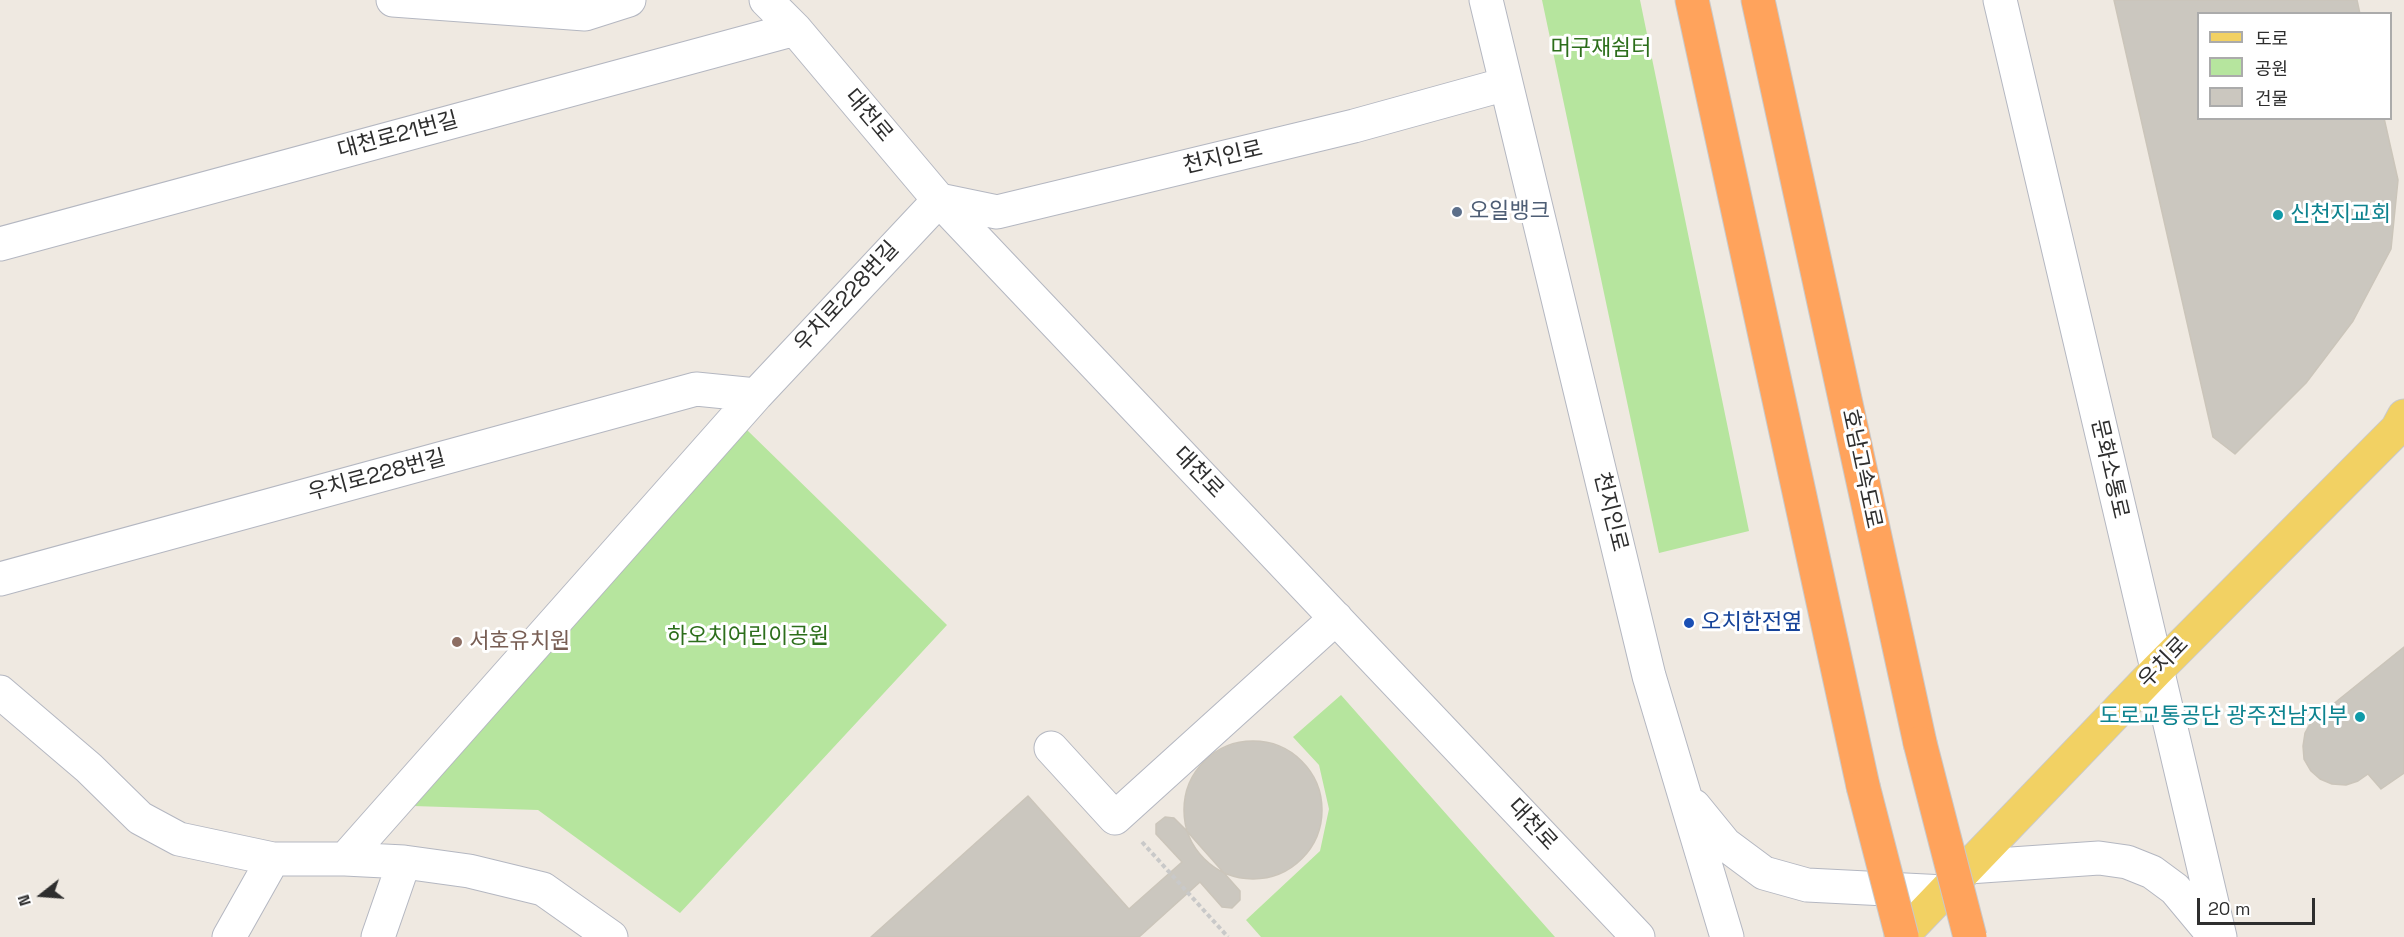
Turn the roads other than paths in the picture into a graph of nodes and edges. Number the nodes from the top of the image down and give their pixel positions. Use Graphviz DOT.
graph roads {
  1 [pos="393,0"];
  2 [pos="629,0"];
  3 [pos="766,0"];
  4 [pos="1486,0"];
  5 [pos="1692,0"];
  6 [pos="1758,0"];
  7 [pos="2000,0"];
  8 [pos="440,2"];
  9 [pos="795,29"];
  10 [pos="1506,84"];
  11 [pos="939,200"];
  12 [pos="0,244"];
  13 [pos="756,395"];
  14 [pos="2404,416"];
  15 [pos="0,579"];
  16 [pos="1336,618"];
  17 [pos="2156,671"];
  18 [pos="0,692"];
  19 [pos="1051,748"];
  20 [pos="1684,792"];
  21 [pos="273,859"];
  22 [pos="345,859"];
  23 [pos="404,861"];
  24 [pos="1968,867"];
  25 [pos="1945,892"];
  26 [pos="229,937"];
  27 [pos="378,937"];
  28 [pos="611,937"];
  29 [pos="1638,937"];
  30 [pos="1727,937"];
  31 [pos="1902,937"];
  32 [pos="1970,937"];
  33 [pos="2215,937"];
  34 [pos="2220,937"];
  1 -- 8 [label="street"];
  2 -- 8 [label="street"];
  3 -- 9 [label="street, 대천로"];
  4 -- 10 [label="street, 천지인로"];
  5 -- 31 [label="highway, bridge"];
  6 -- 32 [label="highway, 호남고속도로, bridge"];
  7 -- 17 [label="street, 문화소통로"];
  9 -- 11 [label="street, 대천로"];
  9 -- 12 [label="street, 대천로21번길"];
  10 -- 11 [label="street, 천지인로"];
  10 -- 20 [label="street, 천지인로"];
  11 -- 13 [label="street, 우치로228번길"];
  11 -- 16 [label="street, 대천로"];
  13 -- 15 [label="street, 우치로228번길"];
  13 -- 22 [label="street, 우치로228번길"];
  14 -- 17 [label="main road, 우치로"];
  16 -- 19 [label="street"];
  16 -- 29 [label="street, 대천로"];
  17 -- 24 [label="main road, 우치로"];
  17 -- 34 [label="street, 문화소통로"];
  18 -- 21 [label="street"];
  20 -- 25 [label="street"];
  20 -- 30 [label="street, 천지인로"];
  21 -- 22 [label="street"];
  21 -- 26 [label="street"];
  22 -- 23 [label="street"];
  23 -- 27 [label="street"];
  23 -- 28 [label="street"];
  24 -- 25 [label="main road, 우치로"];
  24 -- 33 [label="street"];
  25 -- 31 [label="main road, 우치로"];
}
